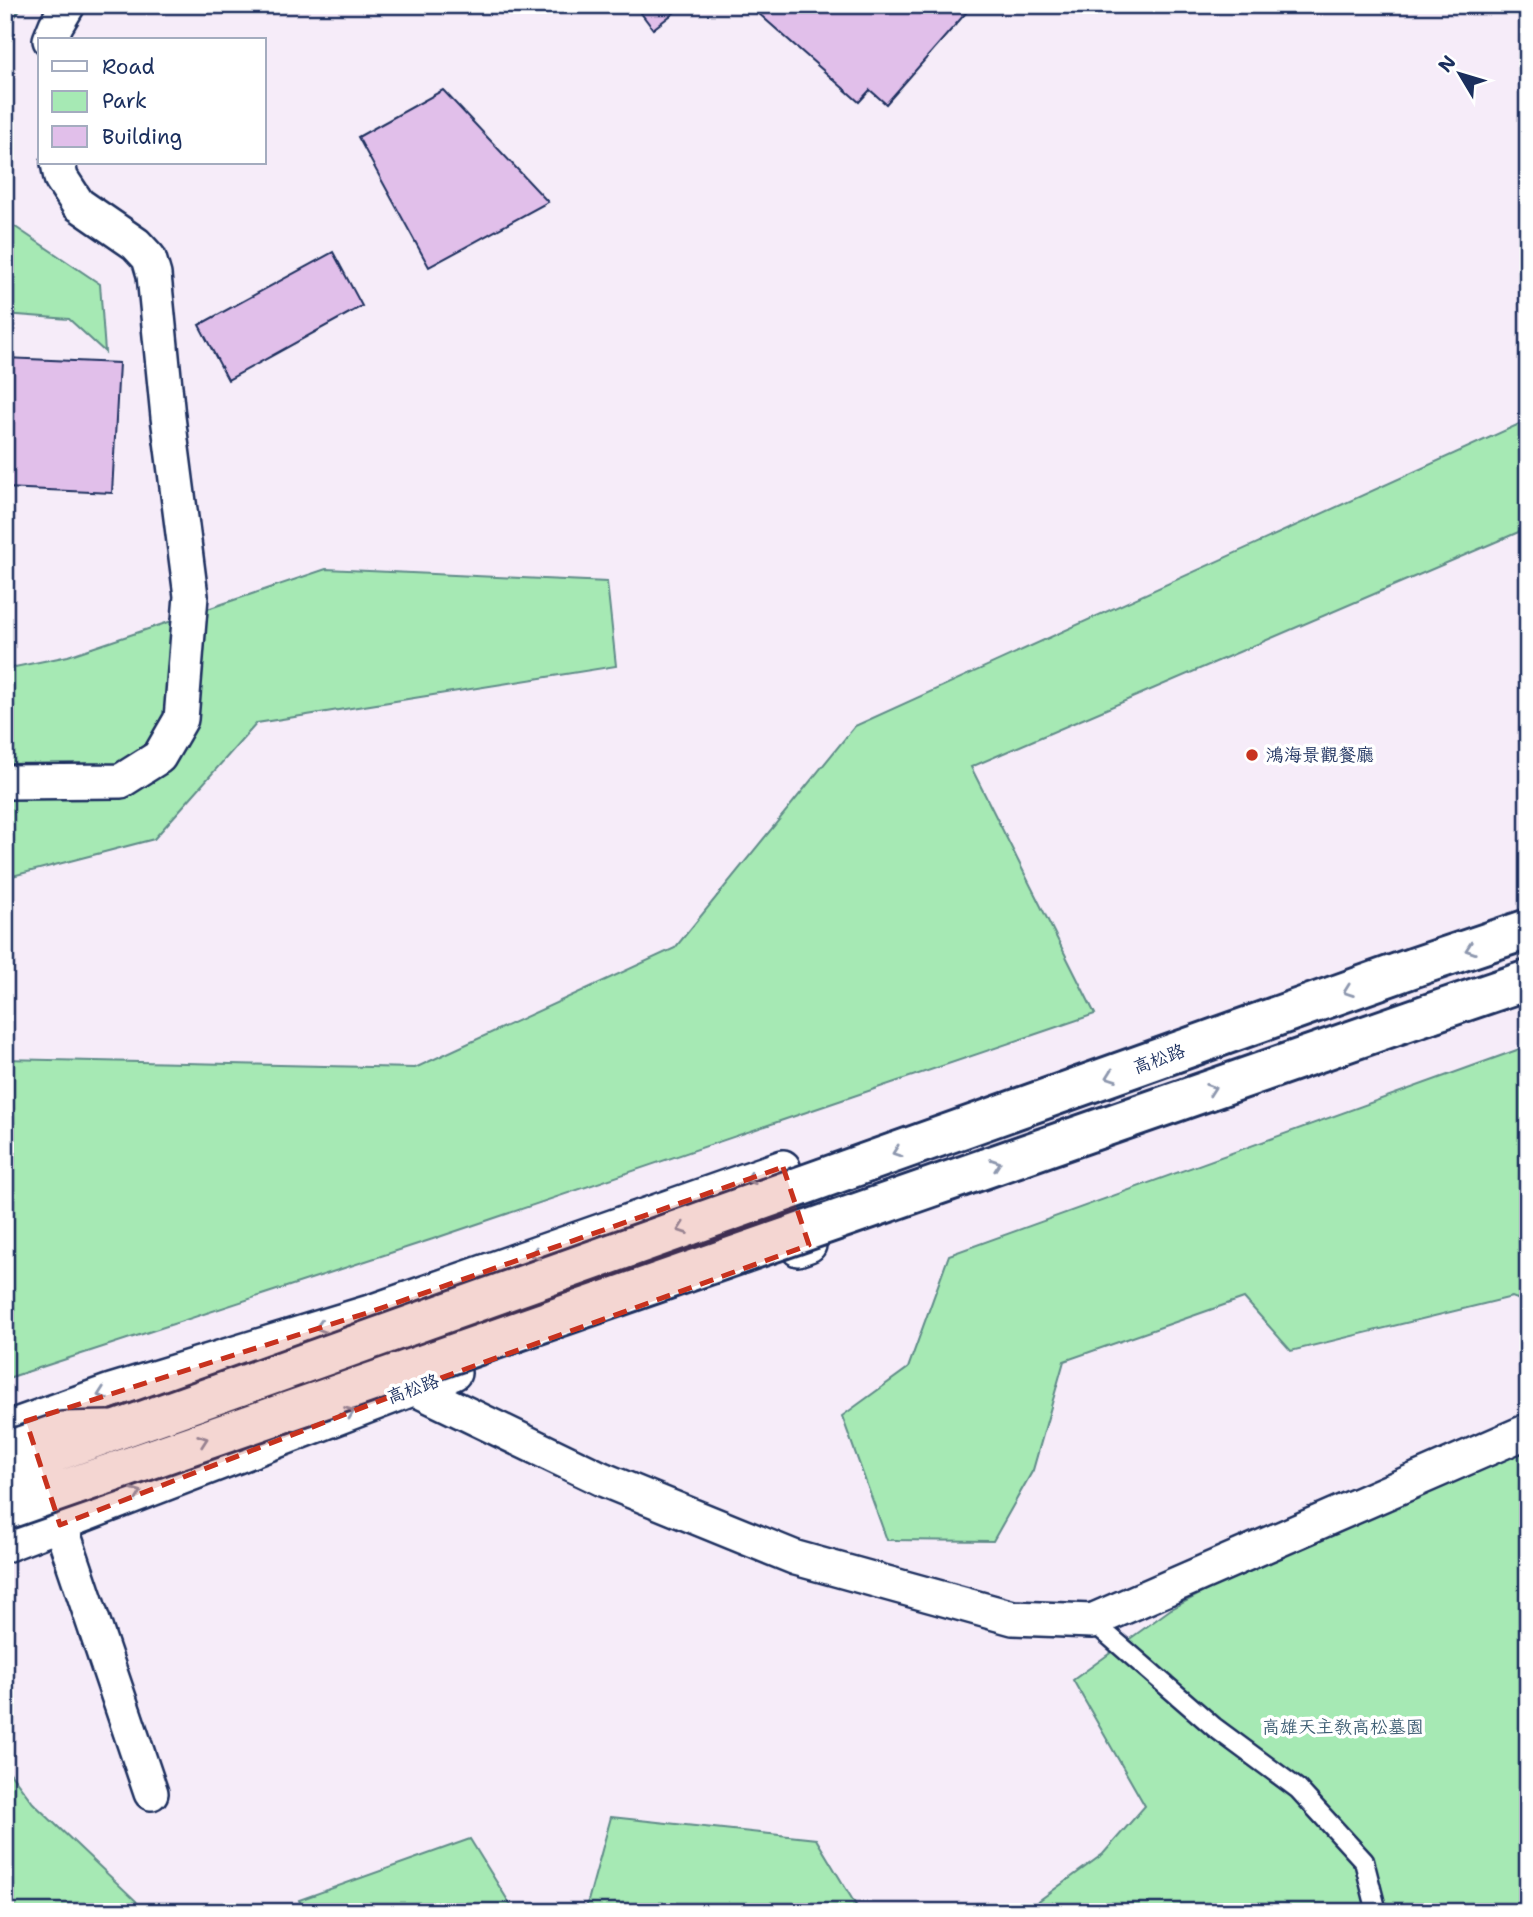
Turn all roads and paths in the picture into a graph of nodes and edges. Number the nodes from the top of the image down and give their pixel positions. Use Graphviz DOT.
graph roads {
  1 [pos="68,5"];
  2 [pos="51,38"];
  3 [pos="58,164"];
  4 [pos="5,782"];
  5 [pos="1528,929"];
  6 [pos="1528,980"];
  7 [pos="370,1312"];
  8 [pos="413,1388"];
  9 [pos="16,1425"];
  10 [pos="1528,1432"];
  11 [pos="132,1445"];
  12 [pos="5,1449"];
  13 [pos="5,1470"];
  14 [pos="5,1510"];
  15 [pos="5,1523"];
  16 [pos="60,1525"];
  17 [pos="5,1545"];
  18 [pos="1092,1621"];
  19 [pos="151,1793"];
  20 [pos="1377,1912"];
  1 -- 2 [label="street"];
  3 -- 4 [label="street"];
  5 -- 11 [label="street, 高松路, one-way, bridge"];
  11 -- 6 [label="street, 高松路, one-way, bridge"];
  7 -- 8 [label="street"];
  8 -- 7 [label="street, 高松路, one-way"];
  7 -- 9 [label="street, 高松路, one-way"];
  16 -- 8 [label="street, 高松路, one-way"];
  8 -- 18 [label="street"];
  9 -- 16 [label="street"];
  10 -- 18 [label="street"];
  11 -- 12 [label="street, bridge"];
  11 -- 13 [label="street, 高松路, bridge"];
  11 -- 14 [label="street, 高松路, bridge"];
  11 -- 15 [label="street, bridge"];
  16 -- 17 [label="street, 高松路"];
  16 -- 19 [label="street"];
  18 -- 20 [label="lane"];
}
